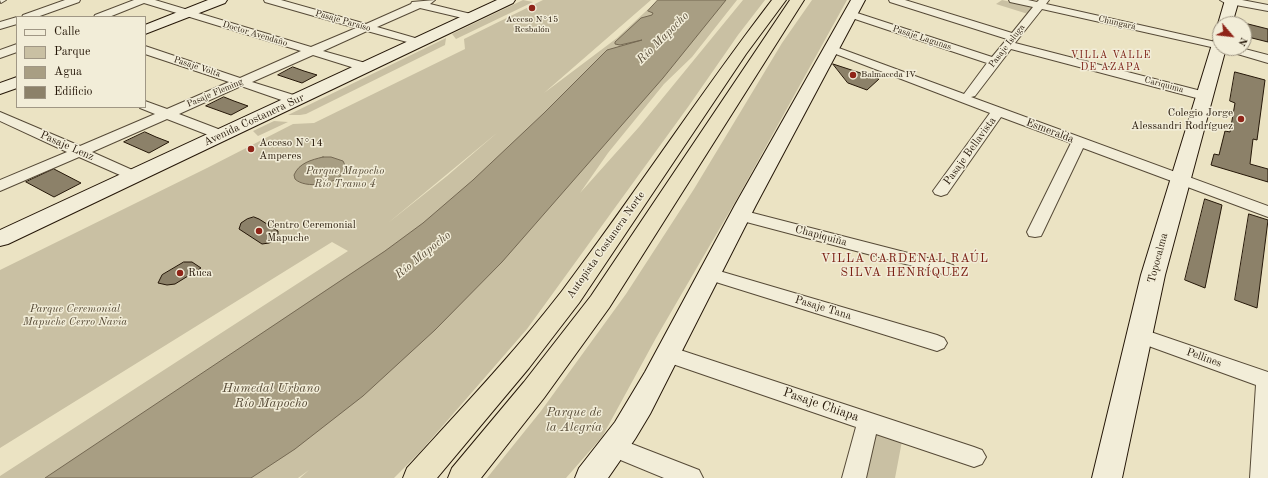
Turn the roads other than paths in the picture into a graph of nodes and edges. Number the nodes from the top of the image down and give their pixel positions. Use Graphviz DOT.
graph roads {
  1 [pos="75,0"];
  2 [pos="144,0"];
  3 [pos="220,0"];
  4 [pos="269,0"];
  5 [pos="400,0"];
  6 [pos="508,0"];
  7 [pos="779,0"];
  8 [pos="797,0"];
  9 [pos="894,0"];
  10 [pos="1014,0"];
  11 [pos="1229,0"];
  12 [pos="424,2"];
  13 [pos="1042,3"];
  14 [pos="854,7"];
  15 [pos="1268,8"];
  16 [pos="187,13"];
  17 [pos="30,16"];
  18 [pos="102,16"];
  19 [pos="1226,16"];
  20 [pos="471,18"];
  21 [pos="16,20"];
  22 [pos="0,26"];
  23 [pos="366,28"];
  24 [pos="146,30"];
  25 [pos="1011,41"];
  26 [pos="418,42"];
  27 [pos="1212,43"];
  28 [pos="833,46"];
  29 [pos="16,48"];
  30 [pos="146,50"];
  31 [pos="312,51"];
  32 [pos="0,54"];
  33 [pos="1252,54"];
  34 [pos="1218,56"];
  35 [pos="1268,59"];
  36 [pos="995,62"];
  37 [pos="365,67"];
  38 [pos="16,82"];
  39 [pos="241,82"];
  40 [pos="0,89"];
  41 [pos="970,93"];
  42 [pos="1204,96"];
  43 [pos="295,100"];
  44 [pos="146,105"];
  45 [pos="998,112"];
  46 [pos="167,114"];
  47 [pos="0,116"];
  48 [pos="221,135"];
  49 [pos="1079,142"];
  50 [pos="80,152"];
  51 [pos="1182,175"];
  52 [pos="134,176"];
  53 [pos="0,186"];
  54 [pos="941,191"];
  55 [pos="1268,201"];
  56 [pos="1268,212"];
  57 [pos="741,215"];
  58 [pos="1035,232"];
  59 [pos="0,239"];
  60 [pos="947,269"];
  61 [pos="709,274"];
  62 [pos="1139,335"];
  63 [pos="937,343"];
  64 [pos="668,354"];
  65 [pos="1268,381"];
  66 [pos="868,421"];
  67 [pos="614,447"];
  68 [pos="974,457"];
  69 [pos="418,478"];
  70 [pos="463,478"];
  71 [pos="590,478"];
  72 [pos="690,478"];
  73 [pos="854,478"];
  74 [pos="1107,478"];
  75 [pos="1262,478"];
  1 -- 17 [label="street"];
  2 -- 16 [label="street, Doctor Avendaño"];
  2 -- 18 [label="street"];
  3 -- 16 [label="street"];
  4 -- 23 [label="street, Pasaje Paraíso"];
  5 -- 12 [label="street"];
  6 -- 20 [label="street, Avenida Costanera Sur"];
  7 -- 69 [label="highway, Autopista Costanera Norte"];
  8 -- 70 [label="highway"];
  9 -- 25 [label="street, Cariquima"];
  10 -- 13 [label="street, Chungará"];
  11 -- 15 [label="street"];
  11 -- 19 [label="street"];
  12 -- 20 [label="street"];
  12 -- 23 [label="street, Pasaje Fleming"];
  13 -- 25 [label="street, Pasaje Isluga"];
  13 -- 27 [label="street, Chungará"];
  14 -- 28 [label="street"];
  14 -- 36 [label="street, Pasaje Lagunas"];
  16 -- 24 [label="street"];
  16 -- 31 [label="street, Doctor Avendaño"];
  20 -- 26 [label="street, Avenida Costanera Sur"];
  21 -- 22 [label="street"];
  23 -- 26 [label="street, Pasaje Paraíso"];
  23 -- 31 [label="street, Pasaje Fleming"];
  25 -- 36 [label="street, Pasaje Isluga"];
  25 -- 42 [label="street, Cariquima"];
  26 -- 37 [label="street, Avenida Costanera Sur"];
  28 -- 41 [label="street, Esmeralda"];
  28 -- 45 [label="street, Esmeralda"];
  28 -- 57 [label="street"];
  29 -- 32 [label="street"];
  30 -- 39 [label="street, Pasaje Volta"];
  31 -- 37 [label="street, Doctor Avendaño"];
  31 -- 39 [label="street, Pasaje Fleming"];
  33 -- 35 [label="street, Chungará"];
  34 -- 42 [label="street, Topocalma"];
  36 -- 41 [label="street, Pasaje Isluga"];
  37 -- 43 [label="street, Avenida Costanera Sur"];
  38 -- 40 [label="street"];
  39 -- 43 [label="street, Pasaje Volta"];
  39 -- 46 [label="street, Pasaje Fleming"];
  41 -- 51 [label="street, Esmeralda"];
  42 -- 51 [label="street, Topocalma"];
  43 -- 48 [label="street, Avenida Costanera Sur"];
  44 -- 46 [label="street"];
  45 -- 49 [label="street, Esmeralda"];
  45 -- 54 [label="street, Pasaje Bellavista"];
  46 -- 48 [label="street"];
  46 -- 50 [label="street, Pasaje Fleming"];
  47 -- 50 [label="street, Pasaje Lenz"];
  48 -- 52 [label="street, Avenida Costanera Sur"];
  49 -- 51 [label="street, Esmeralda"];
  49 -- 58 [label="street"];
  50 -- 52 [label="street, Pasaje Lenz"];
  50 -- 53 [label="street, Pasaje Fleming"];
  51 -- 55 [label="street, Esmeralda"];
  51 -- 56 [label="street, Esmeralda"];
  51 -- 62 [label="street, Topocalma"];
  52 -- 59 [label="street, Avenida Costanera Sur"];
  57 -- 60 [label="street, Chapiquiña"];
  57 -- 61 [label="street"];
  61 -- 63 [label="street, Pasaje Tana"];
  61 -- 64 [label="street"];
  62 -- 65 [label="street, Pellines"];
  62 -- 74 [label="street, Topocalma"];
  64 -- 66 [label="street, Pasaje Chiapa"];
  64 -- 67 [label="street"];
  65 -- 75 [label="street"];
  66 -- 68 [label="street, Pasaje Chiapa"];
  66 -- 73 [label="street"];
  67 -- 71 [label="street"];
  67 -- 72 [label="street"];
}
